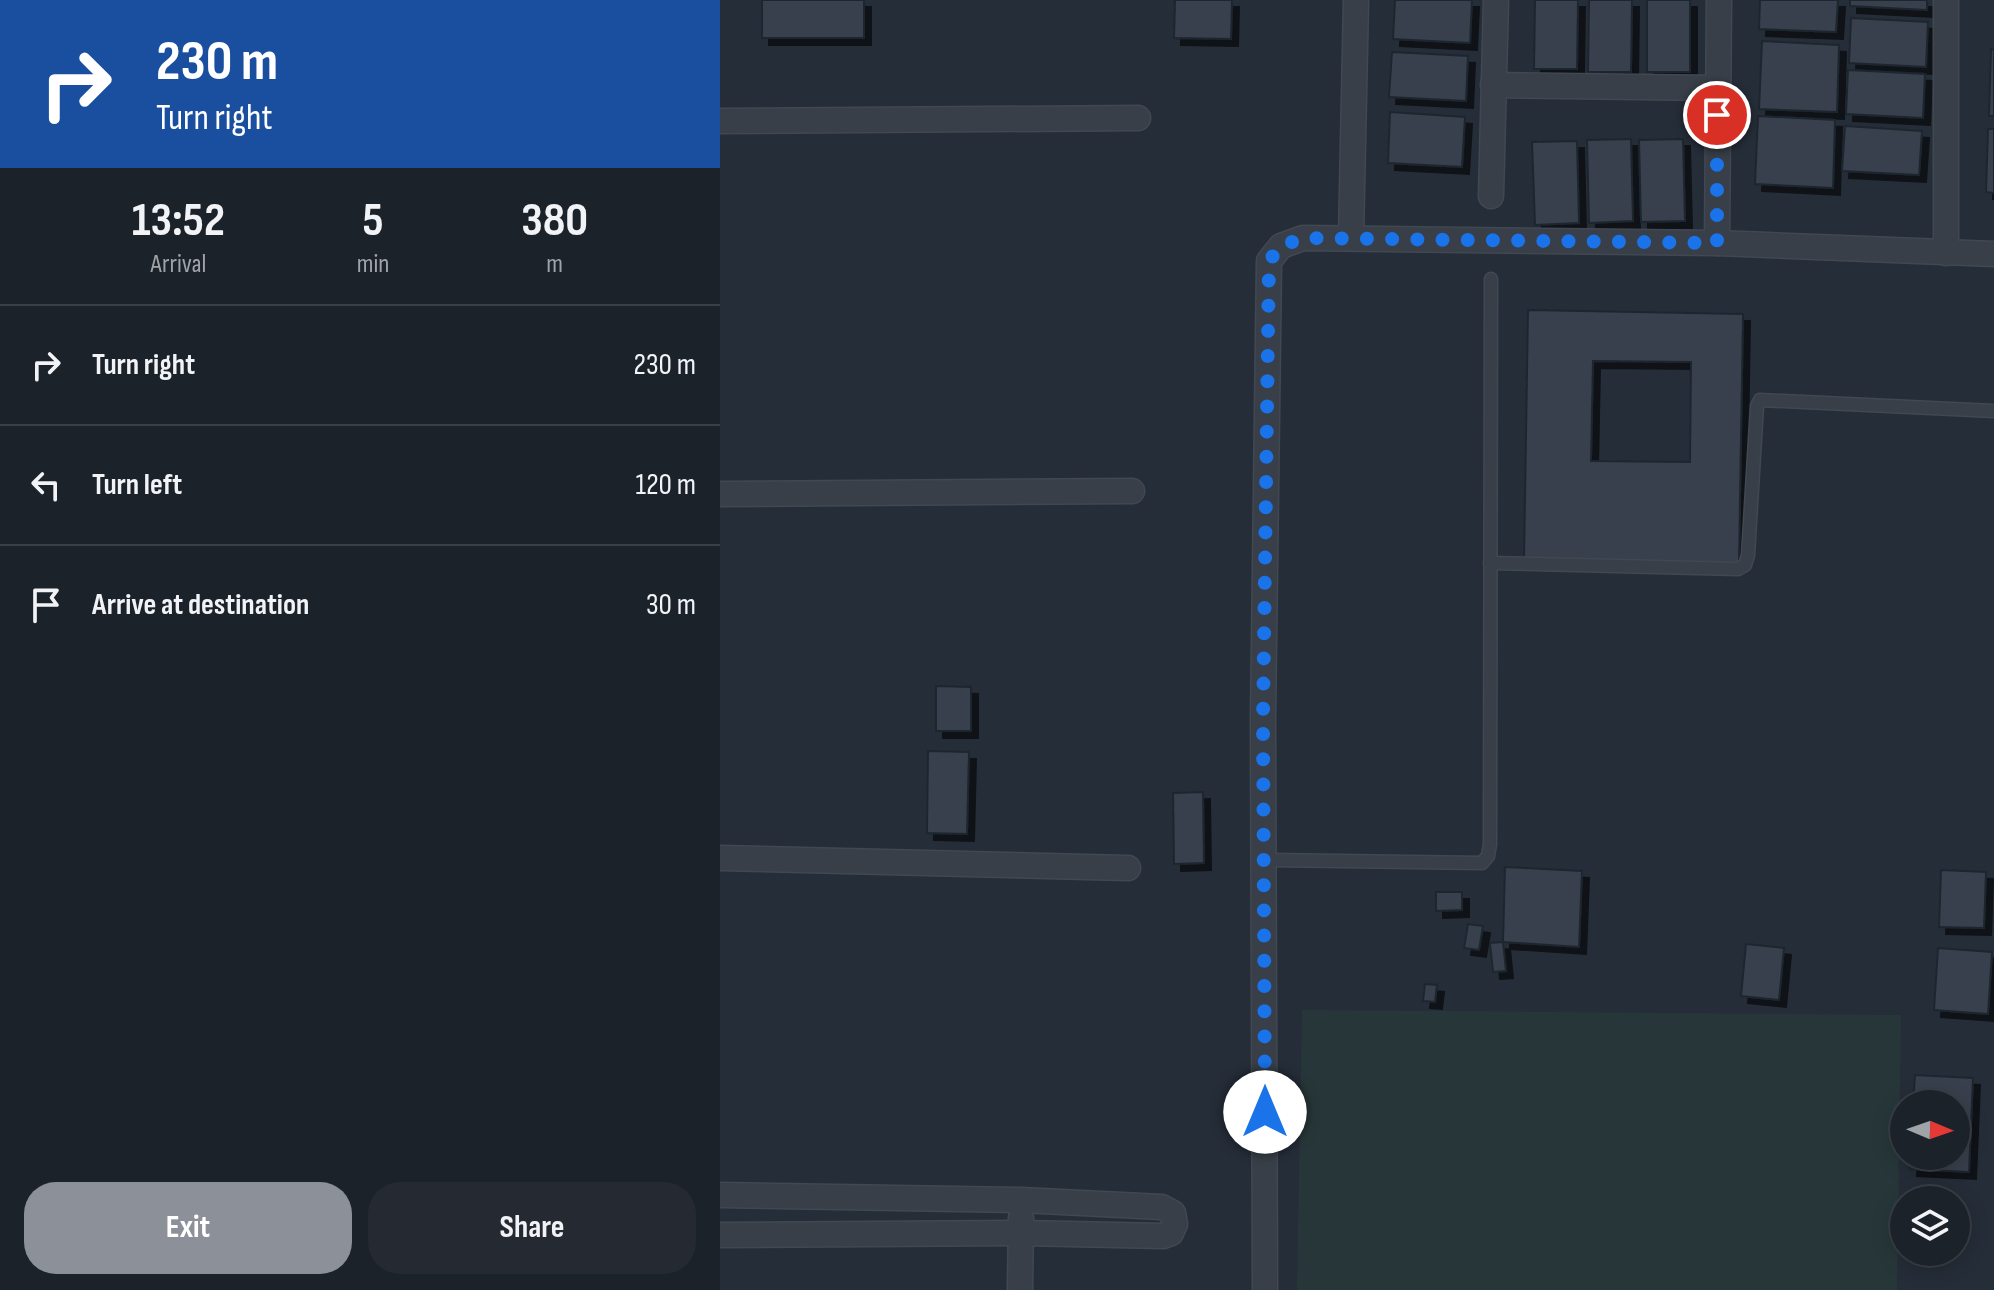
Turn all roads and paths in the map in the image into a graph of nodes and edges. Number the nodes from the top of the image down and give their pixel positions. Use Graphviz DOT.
graph roads {
  1 [pos="1356,0"];
  2 [pos="1496,0"];
  3 [pos="1719,0"];
  4 [pos="1946,0"];
  5 [pos="1493,85"];
  6 [pos="1717,88"];
  7 [pos="1138,118"];
  8 [pos="720,121"];
  9 [pos="1491,196"];
  10 [pos="1351,238"];
  11 [pos="1717,243"];
  12 [pos="1946,253"];
  13 [pos="1994,254"];
  14 [pos="1491,279"];
  15 [pos="1994,411"];
  16 [pos="1132,491"];
  17 [pos="720,494"];
  18 [pos="1490,563"];
  19 [pos="720,858"];
  20 [pos="1264,860"];
  21 [pos="1128,868"];
  22 [pos="720,1195"];
  23 [pos="1021,1200"];
  24 [pos="1021,1233"];
  25 [pos="720,1235"];
  26 [pos="1020,1290"];
  27 [pos="1265,1290"];
  1 -- 10 [label="street"];
  2 -- 5 [label="street"];
  3 -- 6 [label="street"];
  4 -- 12 [label="street"];
  5 -- 6 [label="street"];
  5 -- 9 [label="street"];
  6 -- 11 [label="street"];
  7 -- 8 [label="street"];
  10 -- 11 [label="street"];
  10 -- 20 [label="street"];
  11 -- 12 [label="street"];
  12 -- 13 [label="street"];
  14 -- 18 [label="lane"];
  15 -- 18 [label="lane"];
  16 -- 17 [label="street"];
  18 -- 20 [label="lane"];
  19 -- 21 [label="street"];
  20 -- 27 [label="street"];
  22 -- 23 [label="street"];
  23 -- 24 [label="street"];
  23 -- 24 [label="street"];
  24 -- 25 [label="street"];
  24 -- 26 [label="street"];
}
